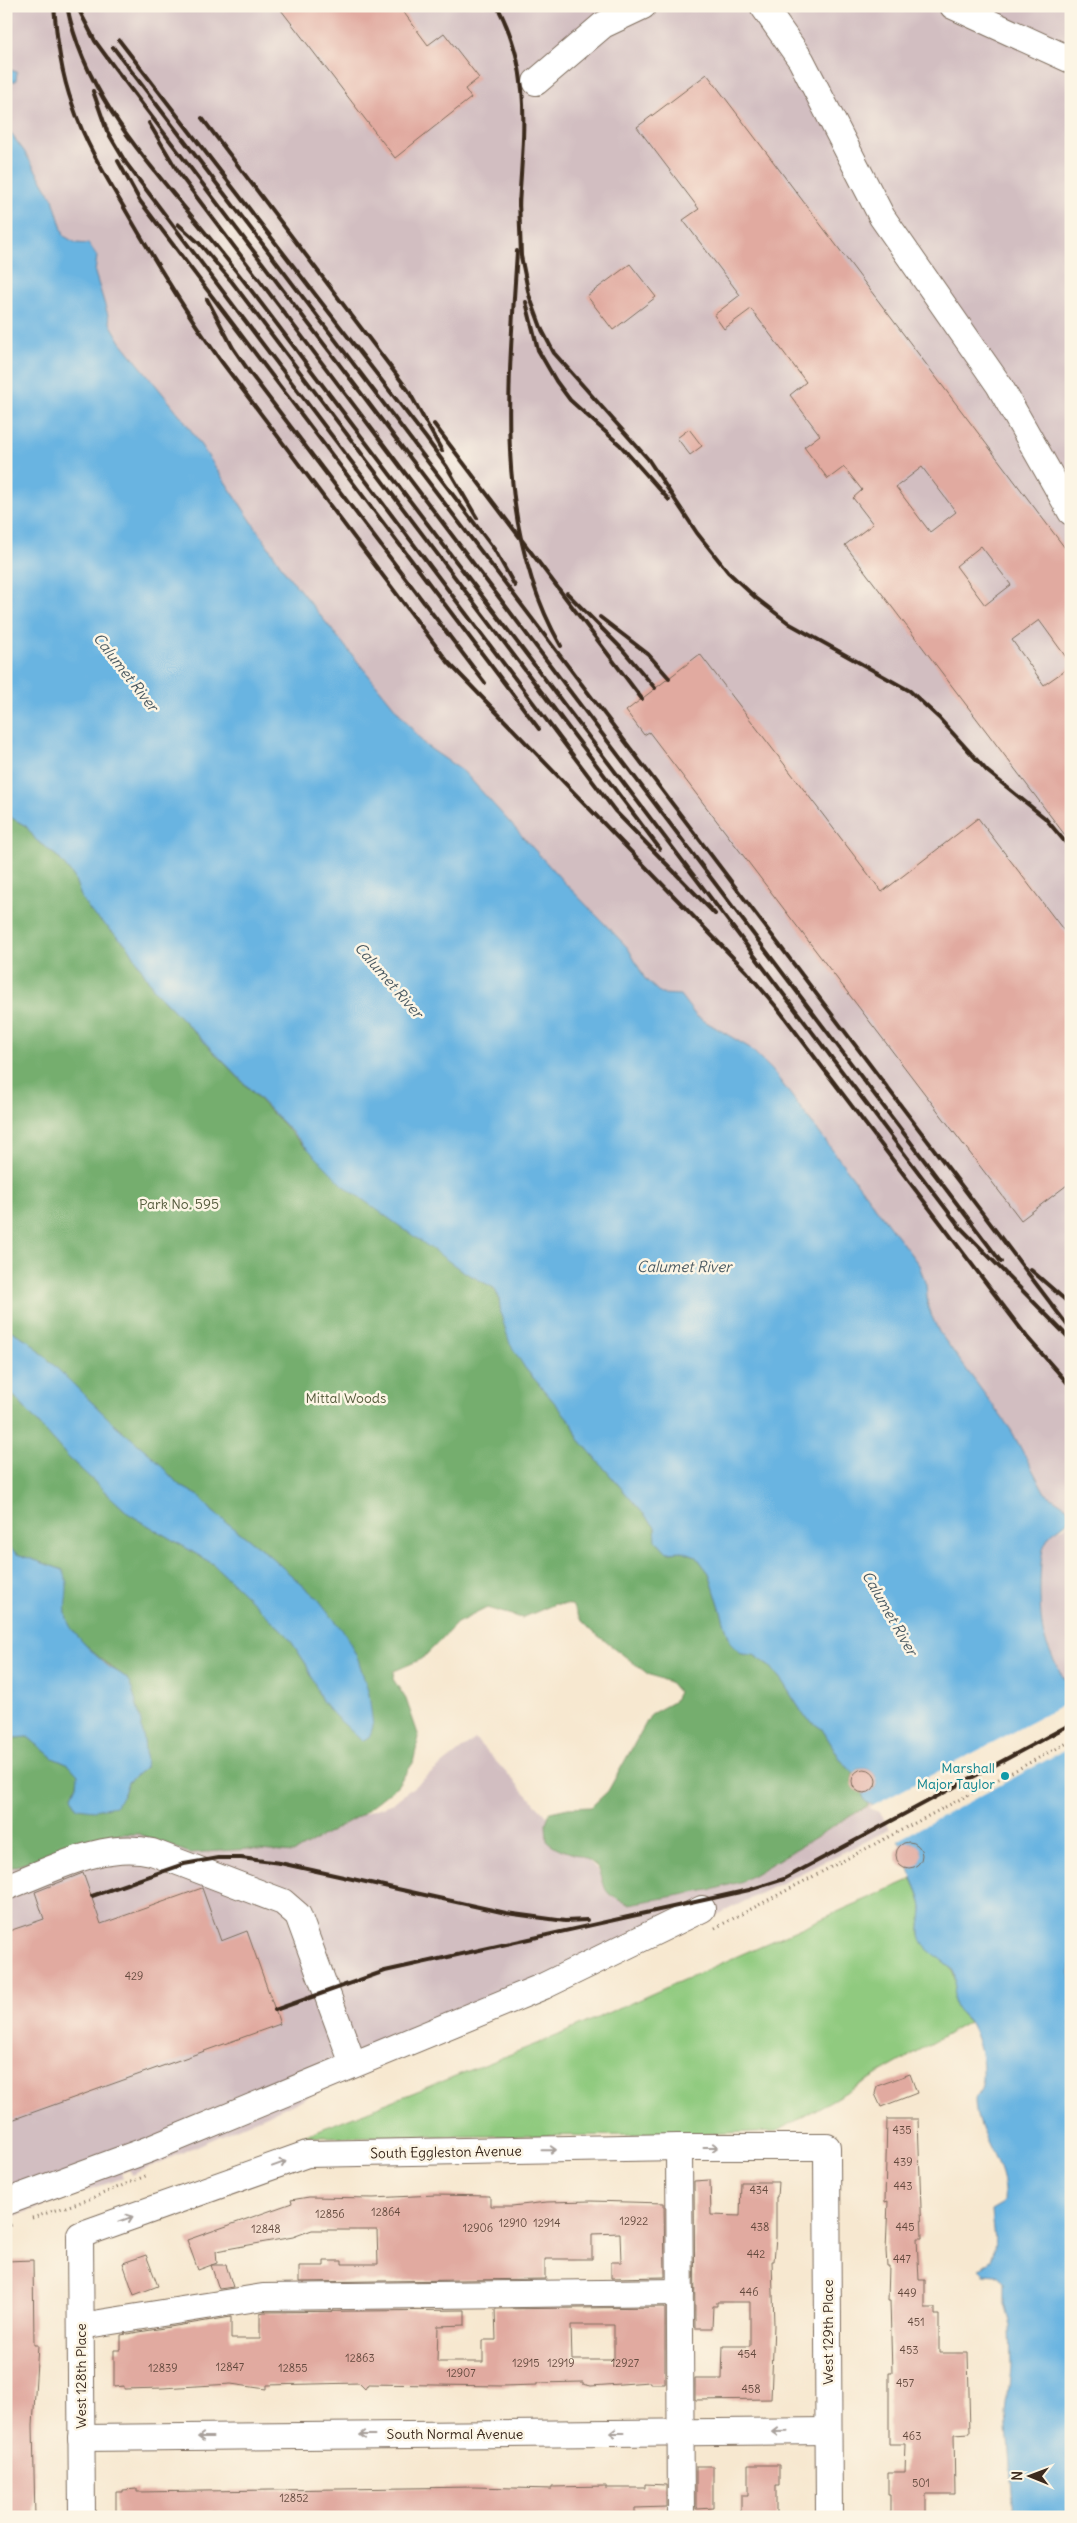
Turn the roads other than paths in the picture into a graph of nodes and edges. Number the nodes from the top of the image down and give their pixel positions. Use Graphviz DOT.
graph roads {
  1 [pos="643,6"];
  2 [pos="763,6"];
  3 [pos="953,6"];
  4 [pos="1071,60"];
  5 [pos="536,82"];
  6 [pos="1071,512"];
  7 [pos="6,1887"];
  8 [pos="702,1909"];
  9 [pos="353,2064"];
  10 [pos="679,2147"];
  11 [pos="827,2147"];
  12 [pos="6,2202"];
  13 [pos="80,2235"];
  14 [pos="680,2292"];
  15 [pos="81,2326"];
  16 [pos="828,2431"];
  17 [pos="681,2433"];
  18 [pos="81,2438"];
  19 [pos="82,2517"];
  20 [pos="681,2517"];
  21 [pos="829,2517"];
  1 -- 5 [label="street"];
  2 -- 6 [label="street"];
  3 -- 4 [label="street"];
  7 -- 9 [label="street"];
  8 -- 9 [label="street"];
  9 -- 12 [label="street"];
  10 -- 11 [label="street, South Eggleston Avenue, one-way"];
  13 -- 10 [label="street, South Eggleston Avenue, one-way"];
  10 -- 14 [label="street"];
  11 -- 16 [label="street, West 129th Place"];
  13 -- 15 [label="street, West 128th Place"];
  14 -- 15 [label="street"];
  14 -- 17 [label="street"];
  15 -- 18 [label="street, West 128th Place"];
  16 -- 17 [label="street, South Normal Avenue, one-way"];
  16 -- 21 [label="street, West 129th Place"];
  17 -- 18 [label="street, South Normal Avenue, one-way"];
  17 -- 20 [label="street"];
  18 -- 19 [label="street, West 128th Place"];
}
